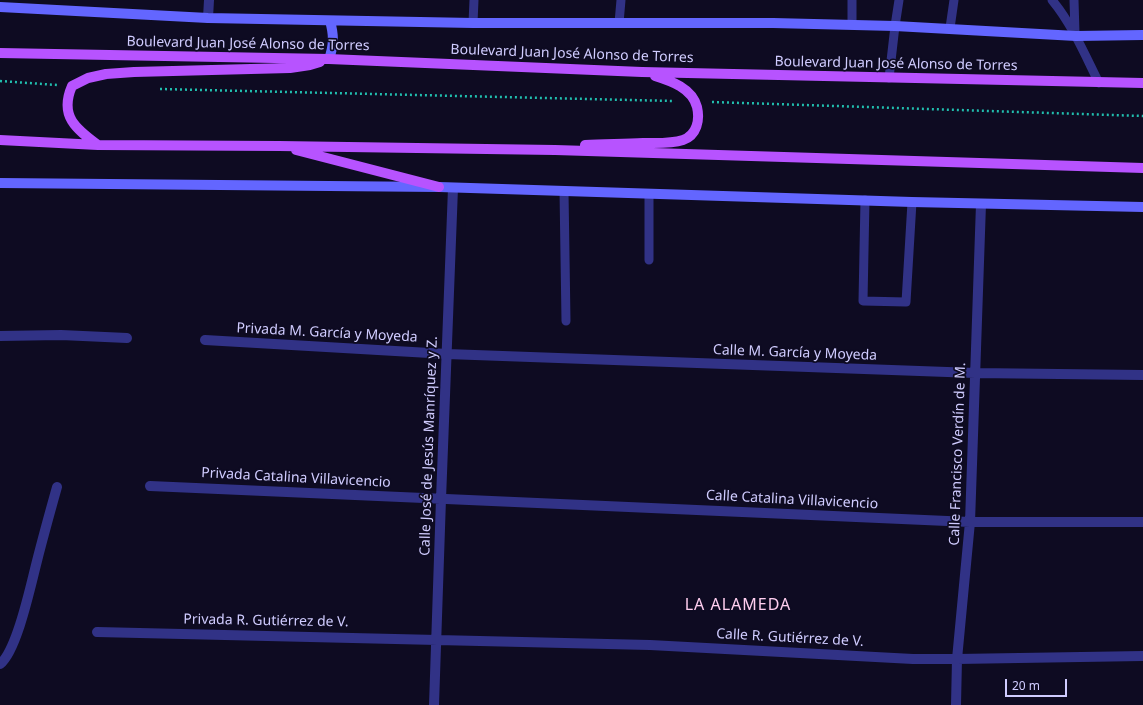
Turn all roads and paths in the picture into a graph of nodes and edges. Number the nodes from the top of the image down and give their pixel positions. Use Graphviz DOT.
graph roads {
  1 [pos="209,0"];
  2 [pos="474,0"];
  3 [pos="621,0"];
  4 [pos="852,0"];
  5 [pos="899,0"];
  6 [pos="954,0"];
  7 [pos="1052,0"];
  8 [pos="1074,0"];
  9 [pos="0,7"];
  10 [pos="208,18"];
  11 [pos="330,21"];
  12 [pos="473,23"];
  13 [pos="619,23"];
  14 [pos="852,25"];
  15 [pos="895,26"];
  16 [pos="950,28"];
  17 [pos="1143,35"];
  18 [pos="1076,36"];
  19 [pos="0,53"];
  20 [pos="329,58"];
  21 [pos="642,72"];
  22 [pos="889,78"];
  23 [pos="0,81"];
  24 [pos="1099,82"];
  25 [pos="1143,83"];
  26 [pos="72,86"];
  27 [pos="158,88"];
  28 [pos="696,102"];
  29 [pos="1143,116"];
  30 [pos="0,140"];
  31 [pos="98,145"];
  32 [pos="279,146"];
  33 [pos="555,150"];
  34 [pos="1143,168"];
  35 [pos="0,183"];
  36 [pos="439,187"];
  37 [pos="453,188"];
  38 [pos="564,191"];
  39 [pos="649,194"];
  40 [pos="865,200"];
  41 [pos="912,202"];
  42 [pos="981,204"];
  43 [pos="1143,207"];
  44 [pos="649,260"];
  45 [pos="566,321"];
  46 [pos="0,336"];
  47 [pos="127,338"];
  48 [pos="205,340"];
  49 [pos="447,354"];
  50 [pos="975,373"];
  51 [pos="1143,376"];
  52 [pos="150,486"];
  53 [pos="57,487"];
  54 [pos="440,499"];
  55 [pos="970,522"];
  56 [pos="1143,522"];
  57 [pos="97,632"];
  58 [pos="436,639"];
  59 [pos="1143,656"];
  60 [pos="957,659"];
  61 [pos="0,664"];
  62 [pos="434,705"];
  63 [pos="956,705"];
  1 -- 10 [label="street"];
  2 -- 12 [label="lane"];
  3 -- 13 [label="lane"];
  4 -- 14 [label="lane"];
  5 -- 15 [label="lane"];
  6 -- 16 [label="lane"];
  7 -- 18 [label="lane"];
  8 -- 18 [label="lane"];
  9 -- 10 [label="street, Boulevard Juan José Alonso de Torres"];
  10 -- 11 [label="street, Boulevard Juan José Alonso de Torres"];
  11 -- 12 [label="street, Boulevard Juan José Alonso de Torres"];
  11 -- 20 [label="street"];
  12 -- 13 [label="street, Boulevard Juan José Alonso de Torres"];
  13 -- 14 [label="street, Boulevard Juan José Alonso de Torres"];
  14 -- 15 [label="street, Boulevard Juan José Alonso de Torres"];
  15 -- 16 [label="street, Boulevard Juan José Alonso de Torres"];
  15 -- 22 [label="lane"];
  16 -- 18 [label="street, Boulevard Juan José Alonso de Torres"];
  17 -- 18 [label="street, Boulevard Juan José Alonso de Torres"];
  18 -- 24 [label="lane"];
  19 -- 20 [label="main road, Boulevard Juan José Alonso de Torres"];
  20 -- 21 [label="main road, Boulevard Juan José Alonso de Torres"];
  20 -- 26 [label="main road"];
  21 -- 22 [label="main road, Boulevard Juan José Alonso de Torres"];
  21 -- 28 [label="main road"];
  22 -- 24 [label="main road, Boulevard Juan José Alonso de Torres"];
  23 -- 26 [label="path"];
  24 -- 25 [label="main road, Boulevard Juan José Alonso de Torres"];
  26 -- 31 [label="main road"];
  27 -- 28 [label="path"];
  28 -- 29 [label="path"];
  28 -- 33 [label="main road"];
  30 -- 31 [label="main road"];
  31 -- 32 [label="main road"];
  32 -- 33 [label="main road"];
  32 -- 36 [label="main road"];
  33 -- 34 [label="main road"];
  35 -- 36 [label="street"];
  36 -- 37 [label="street"];
  37 -- 38 [label="street"];
  37 -- 49 [label="street, Calle José de Jesús Manríquez y Z."];
  38 -- 39 [label="street"];
  38 -- 45 [label="lane"];
  39 -- 40 [label="street"];
  39 -- 44 [label="lane"];
  40 -- 41 [label="street"];
  40 -- 41 [label="lane"];
  41 -- 42 [label="street"];
  42 -- 43 [label="street"];
  42 -- 50 [label="street, Calle Francisco Verdín de M."];
  46 -- 47 [label="street"];
  48 -- 49 [label="street, Privada M. García y Moyeda"];
  49 -- 50 [label="street, Calle M. García y Moyeda"];
  49 -- 54 [label="street, Calle José de Jesús Manríquez y Z."];
  50 -- 51 [label="street, Calle M. García y Moyeda"];
  50 -- 55 [label="street, Calle Francisco Verdín de M."];
  52 -- 54 [label="street, Privada Catalina Villavicencio"];
  53 -- 61 [label="street"];
  54 -- 55 [label="street, Calle Catalina Villavicencio"];
  54 -- 58 [label="street, Calle José de Jesús Manríquez y Z."];
  55 -- 56 [label="street, Calle Catalina Villavicencio"];
  55 -- 60 [label="street, Calle Francisco Verdín de M."];
  57 -- 58 [label="street, Privada R. Gutiérrez de V."];
  58 -- 60 [label="street, Calle R. Gutiérrez de V."];
  58 -- 62 [label="street, Calle José de Jesús Manríquez y Z."];
  59 -- 60 [label="street, Calle R. Gutiérrez de V."];
  60 -- 63 [label="street, Calle Francisco Verdín de M."];
}
